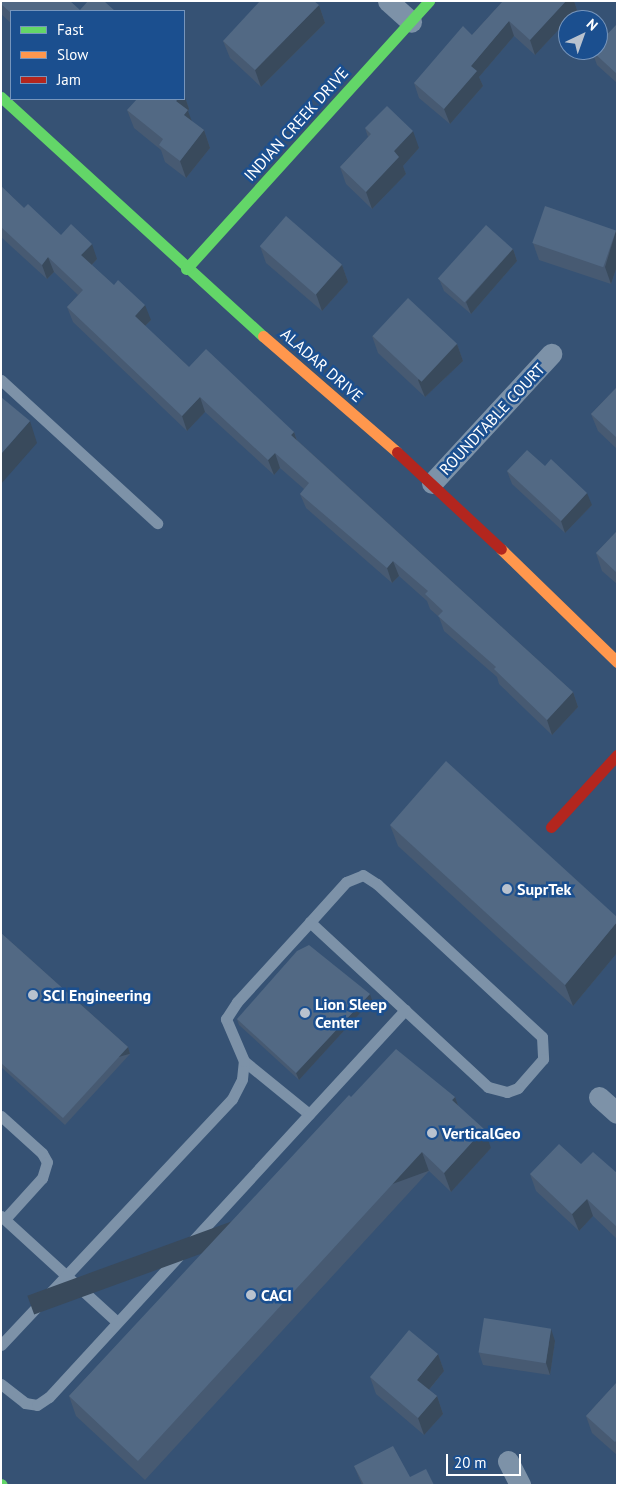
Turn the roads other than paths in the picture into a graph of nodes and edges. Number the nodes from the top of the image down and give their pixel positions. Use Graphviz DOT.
graph roads {
  1 [pos="388,1"];
  2 [pos="429,1"];
  3 [pos="411,22"];
  4 [pos="1,97"];
  5 [pos="186,269"];
  6 [pos="551,354"];
  7 [pos="1,380"];
  8 [pos="432,483"];
  9 [pos="157,524"];
  10 [pos="617,662"];
  11 [pos="617,755"];
  12 [pos="551,827"];
  13 [pos="310,922"];
  14 [pos="405,1010"];
  15 [pos="244,1061"];
  16 [pos="599,1097"];
  17 [pos="617,1113"];
  18 [pos="309,1114"];
  19 [pos="1,1116"];
  20 [pos="3,1218"];
  21 [pos="67,1275"];
  22 [pos="117,1322"];
  23 [pos="1,1345"];
  24 [pos="1,1384"];
  25 [pos="508,1461"];
  26 [pos="520,1485"];
  1 -- 3 [label="street"];
  2 -- 3 [label="street, INDIAN CREEK DRIVE"];
  3 -- 5 [label="street, INDIAN CREEK DRIVE"];
  4 -- 5 [label="street, ALADAR DRIVE"];
  5 -- 8 [label="street, ALADAR DRIVE"];
  6 -- 8 [label="street, ROUNDTABLE COURT"];
  7 -- 9 [label="lane"];
  8 -- 10 [label="street, ALADAR DRIVE"];
  11 -- 12 [label="street"];
  13 -- 14 [label="lane"];
  13 -- 14 [label="lane"];
  13 -- 15 [label="lane"];
  14 -- 18 [label="lane"];
  15 -- 18 [label="lane"];
  15 -- 21 [label="lane"];
  16 -- 17 [label="street"];
  18 -- 22 [label="lane"];
  19 -- 20 [label="lane"];
  20 -- 21 [label="lane"];
  21 -- 22 [label="lane"];
  21 -- 23 [label="lane"];
  22 -- 24 [label="lane"];
  25 -- 26 [label="street"];
}
